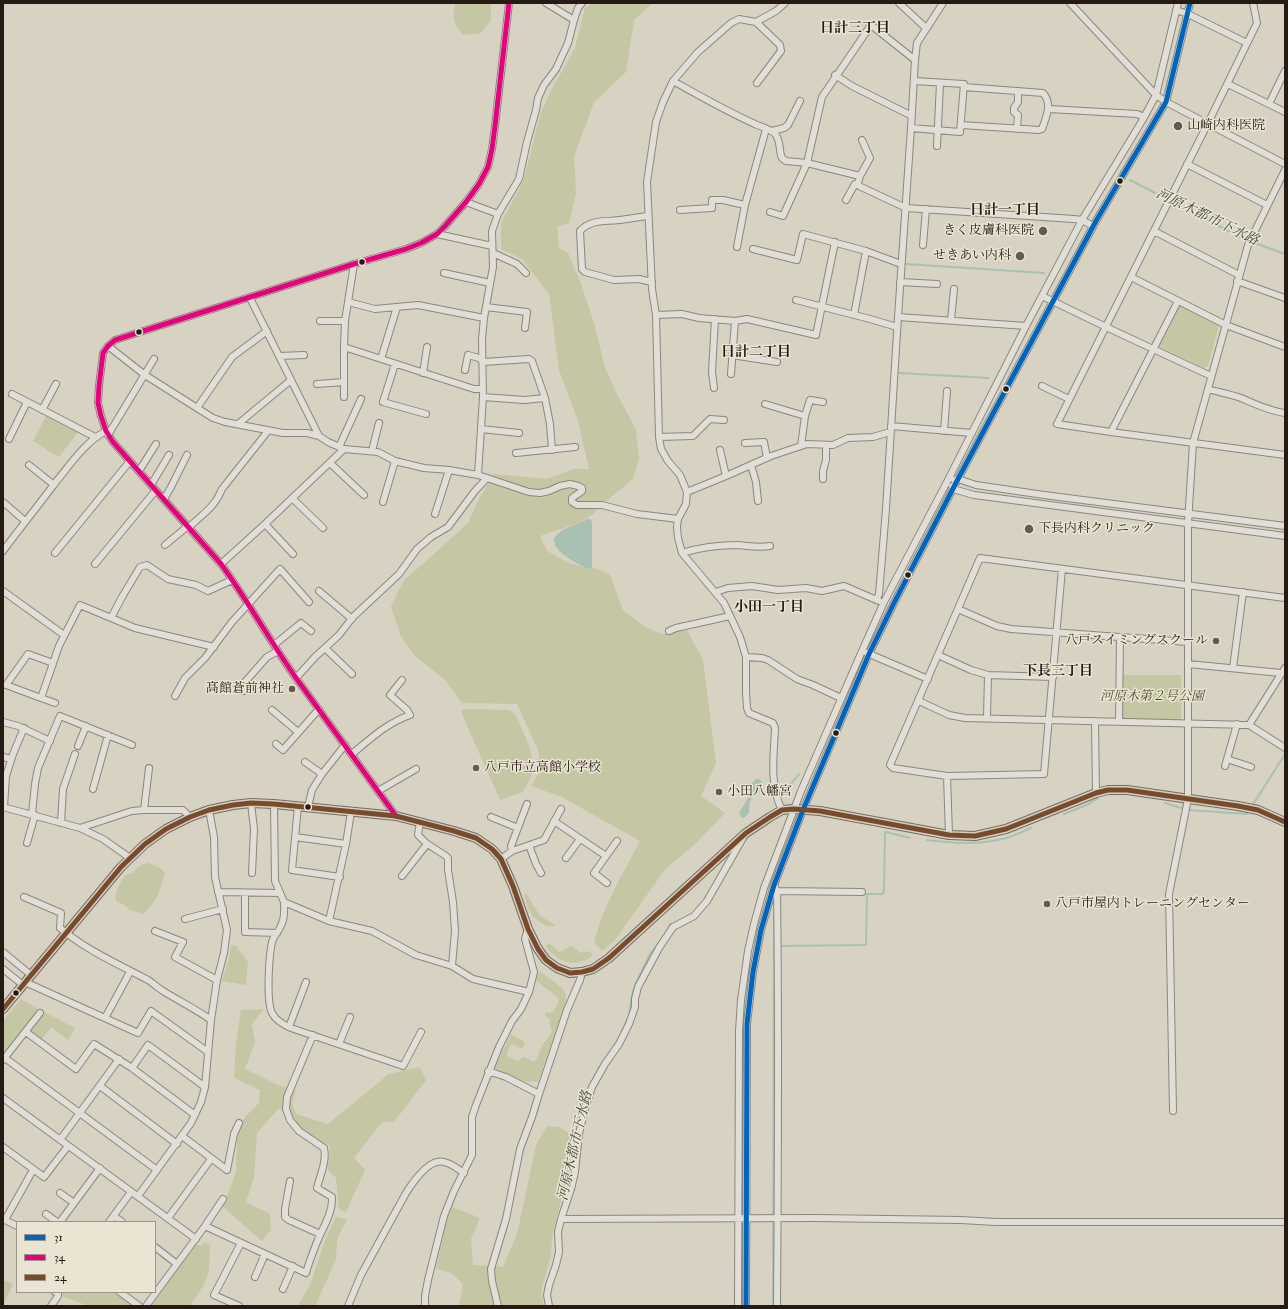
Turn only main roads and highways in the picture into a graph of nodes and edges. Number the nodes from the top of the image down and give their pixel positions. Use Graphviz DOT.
graph roads {
  1 [pos="1285,822"];
  2 [pos="3,1009"];
  1 -- 2 [label="main road"];
}
